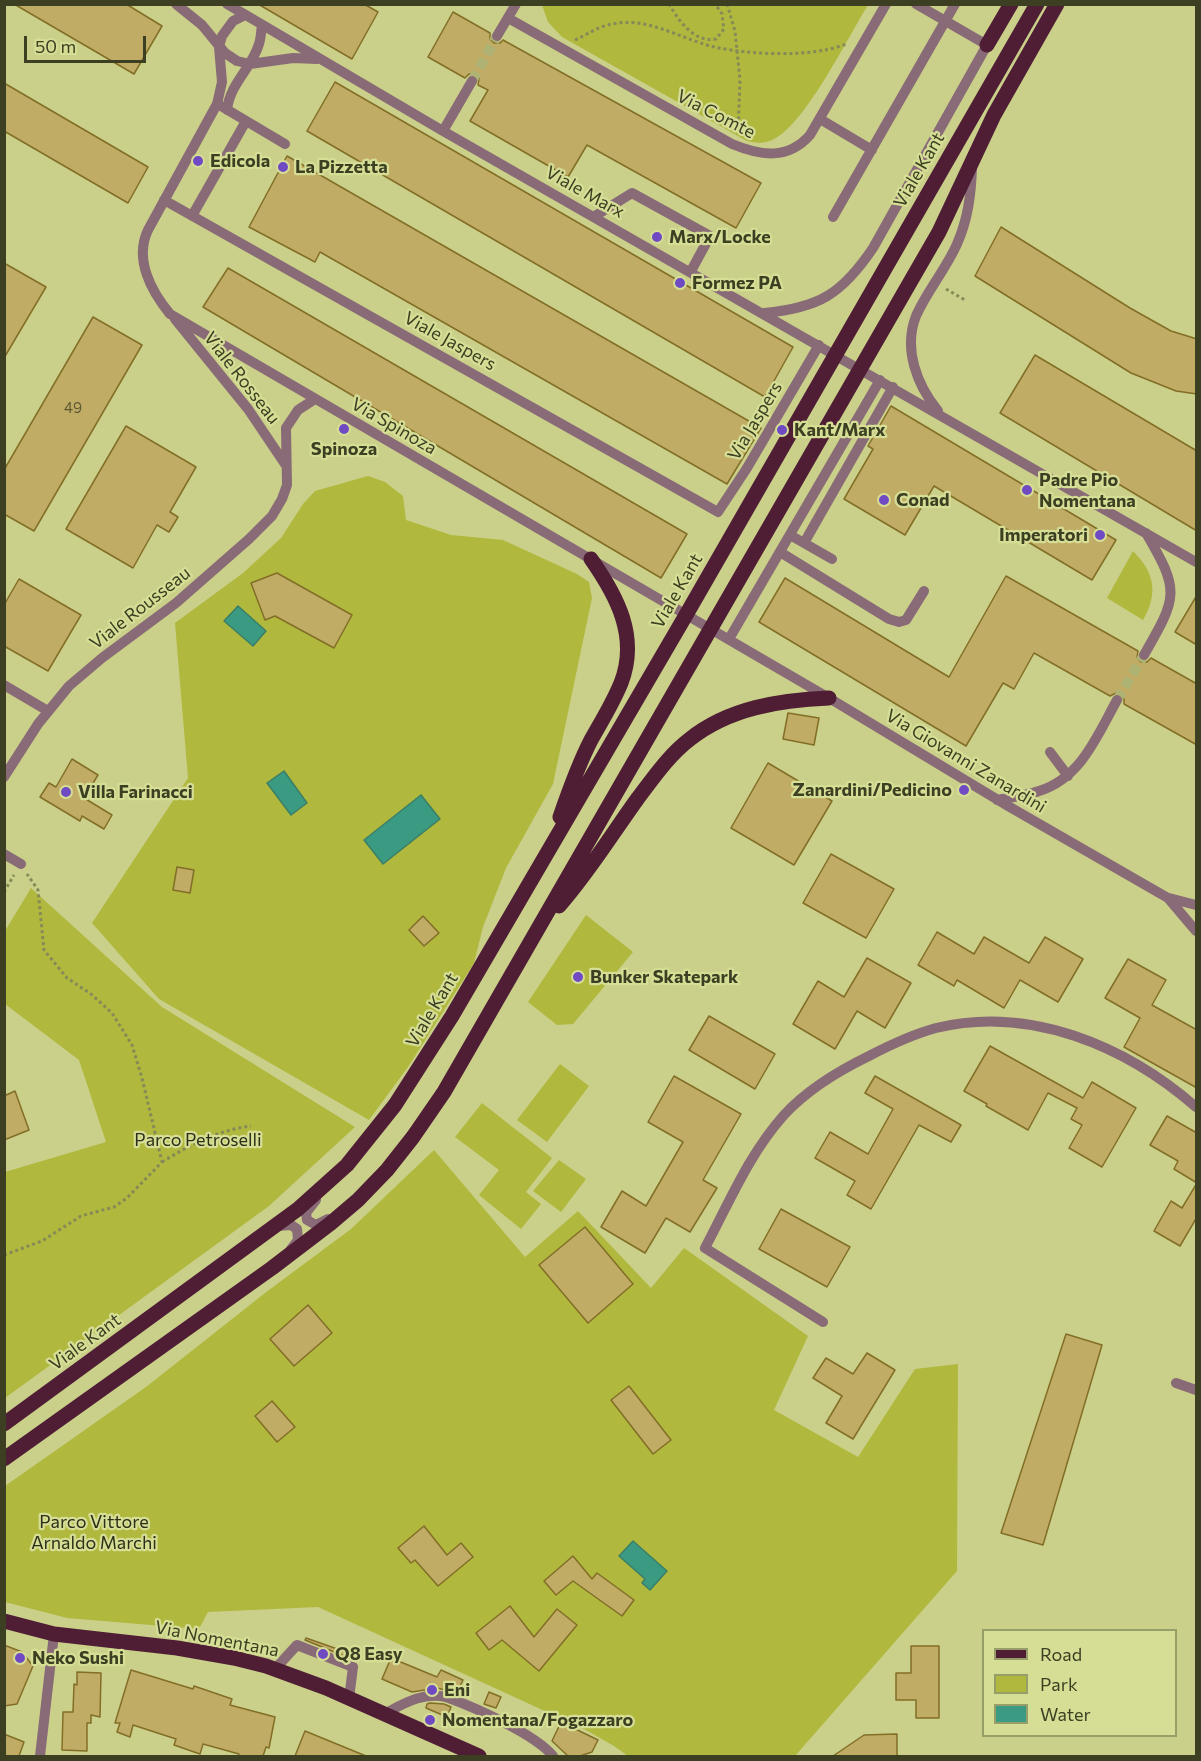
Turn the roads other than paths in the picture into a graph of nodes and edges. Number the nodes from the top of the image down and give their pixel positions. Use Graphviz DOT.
graph roads {
  1 [pos="176,4"];
  2 [pos="227,4"];
  3 [pos="516,4"];
  4 [pos="886,4"];
  5 [pos="916,4"];
  6 [pos="955,4"];
  7 [pos="1011,4"];
  8 [pos="1037,4"];
  9 [pos="1057,4"];
  10 [pos="245,15"];
  11 [pos="508,18"];
  12 [pos="945,21"];
  13 [pos="262,25"];
  14 [pos="497,36"];
  15 [pos="987,45"];
  16 [pos="219,47"];
  17 [pos="319,59"];
  18 [pos="250,64"];
  19 [pos="472,81"];
  20 [pos="222,107"];
  21 [pos="820,119"];
  22 [pos="246,121"];
  23 [pos="443,131"];
  24 [pos="285,144"];
  25 [pos="872,150"];
  26 [pos="972,164"];
  27 [pos="164,200"];
  28 [pos="192,216"];
  29 [pos="595,216"];
  30 [pos="833,217"];
  31 [pos="691,271"];
  32 [pos="764,313"];
  33 [pos="170,314"];
  34 [pos="819,345"];
  35 [pos="835,354"];
  36 [pos="860,369"];
  37 [pos="880,380"];
  38 [pos="893,387"];
  39 [pos="315,399"];
  40 [pos="942,416"];
  41 [pos="286,464"];
  42 [pos="718,512"];
  43 [pos="1146,532"];
  44 [pos="790,535"];
  45 [pos="804,543"];
  46 [pos="780,552"];
  47 [pos="591,559"];
  48 [pos="832,559"];
  49 [pos="1197,562"];
  50 [pos="924,591"];
  51 [pos="687,615"];
  52 [pos="710,629"];
  53 [pos="729,639"];
  54 [pos="1144,655"];
  55 [pos="4,685"];
  56 [pos="829,698"];
  57 [pos="1117,700"];
  58 [pos="48,711"];
  59 [pos="1050,752"];
  60 [pos="1068,776"];
  61 [pos="4,777"];
  62 [pos="998,800"];
  63 [pos="548,851"];
  64 [pos="4,854"];
  65 [pos="21,864"];
  66 [pos="1168,898"];
  67 [pos="1197,905"];
  68 [pos="539,928"];
  69 [pos="1197,931"];
  70 [pos="1197,1107"];
  71 [pos="387,1170"];
  72 [pos="329,1183"];
  73 [pos="274,1227"];
  74 [pos="272,1268"];
  75 [pos="823,1322"];
  76 [pos="1176,1383"];
  77 [pos="1197,1390"];
  78 [pos="4,1424"];
  79 [pos="4,1459"];
  80 [pos="4,1621"];
  81 [pos="54,1634"];
  82 [pos="275,1669"];
  83 [pos="349,1699"];
  84 [pos="384,1714"];
  85 [pos="457,1752"];
  86 [pos="40,1756"];
  87 [pos="479,1756"];
  88 [pos="553,1756"];
  1 -- 16 [label="street"];
  2 -- 10 [label="street, Viale Marx"];
  3 -- 11 [label="street"];
  4 -- 21 [label="street, Via Comte"];
  5 -- 12 [label="street"];
  6 -- 12 [label="street"];
  7 -- 15 [label="main road"];
  8 -- 35 [label="main road, Viale Kant"];
  9 -- 26 [label="main road, Viale Kant"];
  10 -- 13 [label="street, Viale Marx"];
  10 -- 16 [label="street"];
  11 -- 14 [label="street"];
  11 -- 21 [label="street, Via Comte"];
  12 -- 15 [label="street"];
  12 -- 25 [label="street"];
  13 -- 17 [label="street, Viale Marx"];
  13 -- 18 [label="street"];
  15 -- 32 [label="street, Viale Kant"];
  16 -- 18 [label="street"];
  16 -- 20 [label="street"];
  17 -- 18 [label="street, Viale Marx"];
  17 -- 23 [label="street, Viale Marx"];
  18 -- 20 [label="street"];
  19 -- 23 [label="street"];
  20 -- 22 [label="street"];
  20 -- 27 [label="street, Via Spinoza"];
  21 -- 25 [label="street"];
  22 -- 24 [label="street"];
  22 -- 28 [label="street"];
  23 -- 29 [label="street, Viale Marx"];
  25 -- 30 [label="street"];
  26 -- 36 [label="main road, Viale Kant"];
  26 -- 40 [label="street"];
  27 -- 28 [label="street, Viale Jaspers"];
  27 -- 33 [label="street, Via Spinoza"];
  28 -- 42 [label="street, Viale Jaspers"];
  29 -- 31 [label="street, Viale Marx"];
  29 -- 31 [label="street"];
  31 -- 32 [label="street, Viale Marx"];
  32 -- 34 [label="street, Viale Marx"];
  33 -- 39 [label="street, Via Spinoza"];
  33 -- 41 [label="street, Viale Rosseau"];
  34 -- 35 [label="street, Viale Marx"];
  34 -- 42 [label="street, Via Jaspers"];
  35 -- 36 [label="street, Viale Marx"];
  35 -- 51 [label="main road, Viale Kant"];
  36 -- 37 [label="street, Viale Marx"];
  36 -- 52 [label="main road, Viale Kant"];
  37 -- 38 [label="street, Viale Marx"];
  37 -- 44 [label="street"];
  38 -- 40 [label="street, Viale Marx"];
  38 -- 45 [label="street"];
  39 -- 41 [label="street, Viale Rousseau"];
  39 -- 47 [label="street, Via Spinoza"];
  40 -- 43 [label="street, Viale Marx"];
  41 -- 58 [label="street, Viale Rousseau"];
  43 -- 49 [label="street, Viale Marx"];
  43 -- 54 [label="street"];
  44 -- 45 [label="street"];
  44 -- 46 [label="street"];
  45 -- 48 [label="street"];
  46 -- 50 [label="street"];
  46 -- 53 [label="street"];
  47 -- 51 [label="street, Via Spinoza"];
  47 -- 63 [label="main road"];
  51 -- 52 [label="street, Via Spinoza"];
  51 -- 63 [label="main road, Viale Kant"];
  52 -- 53 [label="street, Via Giovanni Zanardini"];
  52 -- 68 [label="main road, Viale Kant"];
  53 -- 56 [label="street, Via Giovanni Zanardini"];
  55 -- 58 [label="street"];
  56 -- 62 [label="street, Via Giovanni Zanardini"];
  56 -- 68 [label="main road"];
  57 -- 60 [label="street"];
  58 -- 61 [label="street, Viale Rousseau"];
  59 -- 60 [label="street"];
  60 -- 62 [label="street"];
  62 -- 66 [label="street, Via Giovanni Zanardini"];
  63 -- 72 [label="main road, Viale Kant"];
  64 -- 65 [label="street"];
  66 -- 67 [label="street"];
  66 -- 69 [label="street, Via Giovanni Zanardini"];
  68 -- 71 [label="main road, Viale Kant"];
  70 -- 75 [label="street"];
  71 -- 72 [label="street, Viale Kant"];
  71 -- 74 [label="main road, Viale Kant"];
  72 -- 73 [label="main road, Viale Kant"];
  73 -- 74 [label="street, Viale Kant"];
  73 -- 78 [label="main road, Viale Kant"];
  74 -- 79 [label="main road, Viale Kant"];
  76 -- 77 [label="street"];
  80 -- 81 [label="main road, Via Nomentana"];
  81 -- 82 [label="main road, Via Nomentana"];
  81 -- 86 [label="street"];
  82 -- 83 [label="main road, Via Nomentana"];
  82 -- 83 [label="street"];
  83 -- 84 [label="main road, Via Nomentana"];
  84 -- 85 [label="main road, Via Nomentana"];
  84 -- 88 [label="street"];
  85 -- 87 [label="main road, Via Nomentana"];
}
